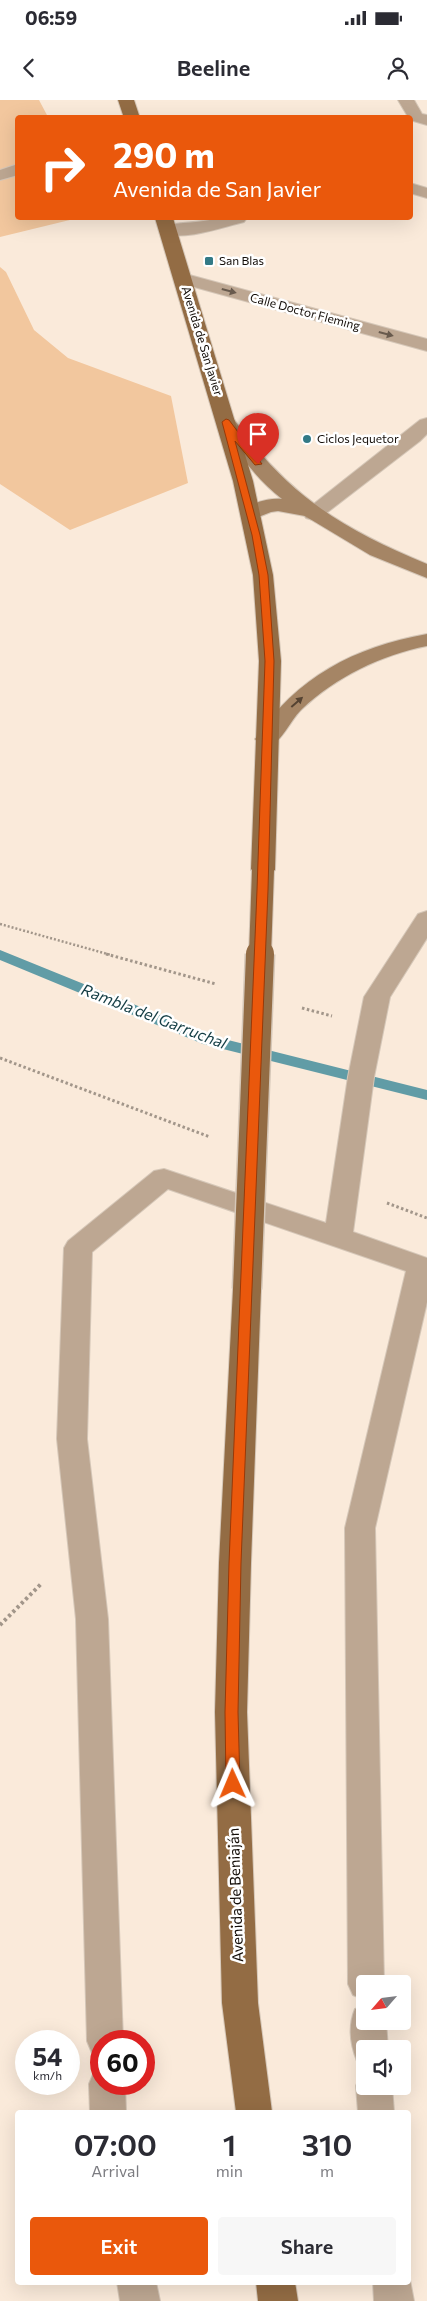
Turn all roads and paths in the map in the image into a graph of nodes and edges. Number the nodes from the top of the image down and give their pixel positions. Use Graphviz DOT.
graph roads {
  1 [pos="406,100"];
  2 [pos="420,117"];
  3 [pos="15,170"];
  4 [pos="0,175"];
  5 [pos="413,189"];
  6 [pos="427,193"];
  7 [pos="230,220"];
  8 [pos="166,224"];
  9 [pos="182,278"];
  10 [pos="427,346"];
  11 [pos="226,422"];
  12 [pos="422,434"];
  13 [pos="251,514"];
  14 [pos="313,514"];
  15 [pos="427,572"];
  16 [pos="427,640"];
  17 [pos="266,739"];
  18 [pos="427,919"];
  19 [pos="0,924"];
  20 [pos="219,985"];
  21 [pos="295,1006"];
  22 [pos="371,1027"];
  23 [pos="0,1058"];
  24 [pos="214,1138"];
  25 [pos="338,1237"];
  26 [pos="366,1975"];
  27 [pos="105,2030"];
  28 [pos="107,2095"];
  29 [pos="375,2095"];
  30 [pos="108,2110"];
  31 [pos="254,2110"];
  32 [pos="376,2110"];
  33 [pos="137,2285"];
  34 [pos="275,2285"];
  35 [pos="392,2285"];
  36 [pos="140,2301"];
  37 [pos="278,2301"];
  38 [pos="394,2301"];
  1 -- 2 [label="street"];
  3 -- 4 [label="street"];
  5 -- 6 [label="street"];
  7 -- 8 [label="street"];
  8 -- 9 [label="main road, Avenida de San Javier"];
  9 -- 10 [label="street, Calle Doctor Fleming, one-way"];
  9 -- 11 [label="main road, Avenida de San Javier"];
  11 -- 13 [label="main road, Avenida de Beniaján"];
  11 -- 14 [label="main road, Avenida de San Javier"];
  12 -- 14 [label="street"];
  13 -- 14 [label="main road"];
  13 -- 17 [label="main road, Avenida de Beniaján"];
  14 -- 15 [label="main road, Avenida de San Javier"];
  17 -- 16 [label="main road, one-way"];
  17 -- 31 [label="main road, Avenida de Beniaján, bridge"];
  18 -- 22 [label="street"];
  19 -- 20 [label="path"];
  21 -- 22 [label="path"];
  22 -- 25 [label="street"];
  23 -- 24 [label="path"];
  25 -- 26 [label="street"];
  25 -- 27 [label="street"];
  28 -- 30 [label="street"];
  29 -- 32 [label="street"];
  33 -- 36 [label="street"];
  34 -- 37 [label="main road"];
  35 -- 38 [label="street"];
}
